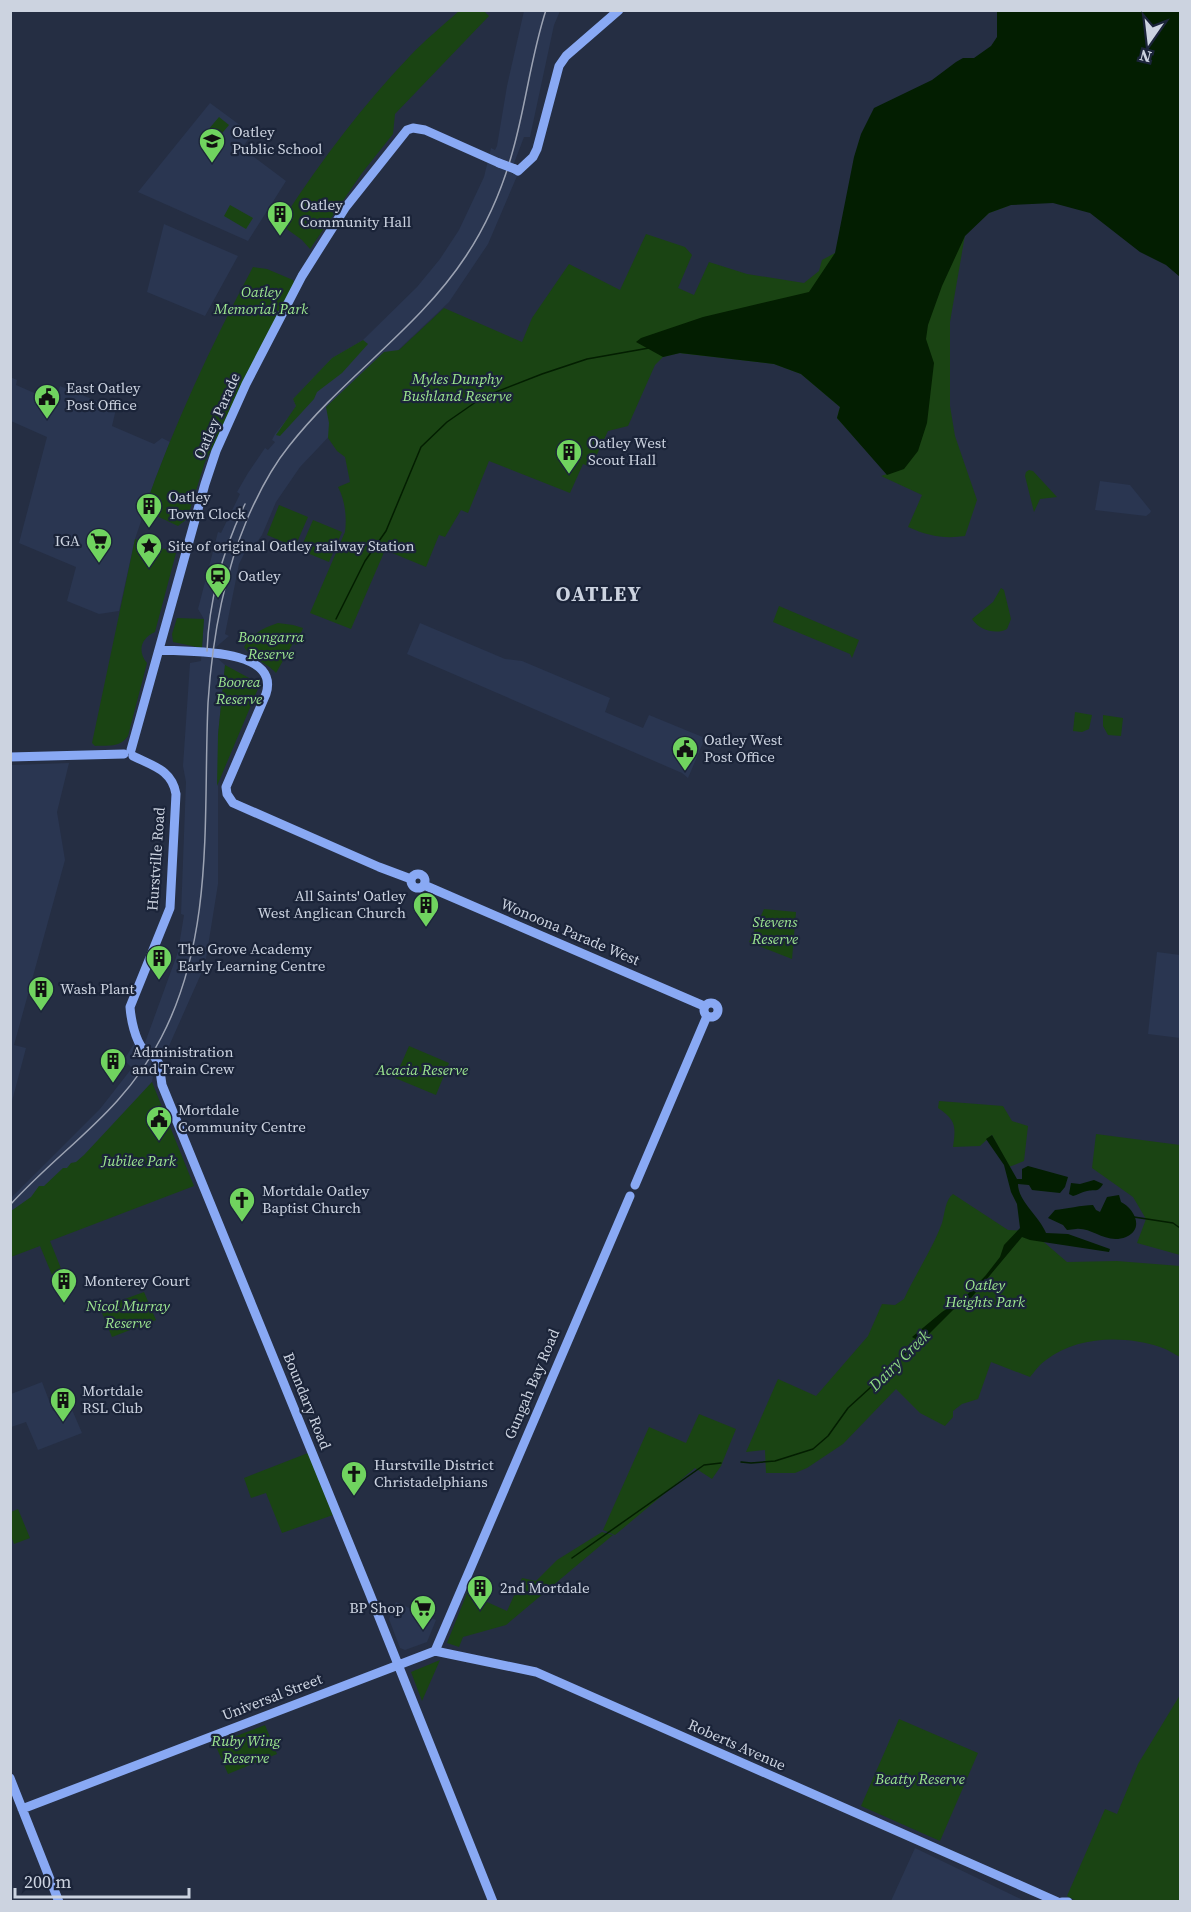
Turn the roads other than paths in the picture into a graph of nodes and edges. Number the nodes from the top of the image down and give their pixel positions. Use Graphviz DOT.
graph roads {
  1 [pos="619,10"];
  2 [pos="159,650"];
  3 [pos="130,753"];
  4 [pos="10,757"];
  5 [pos="143,1049"];
  6 [pos="635,1185"];
  7 [pos="435,1651"];
  8 [pos="398,1665"];
  9 [pos="10,1778"];
  10 [pos="22,1809"];
  11 [pos="59,1902"];
  12 [pos="493,1902"];
  13 [pos="1060,1902"];
  14 [pos="1068,1902"];
  1 -- 2 [label="street, Oatley Parade, bridge"];
  2 -- 3 [label="street, Oatley Parade"];
  2 -- 6 [label="street, Wonoona Parade West"];
  3 -- 4 [label="street, Hurstville Road"];
  3 -- 5 [label="street, Hurstville Road"];
  5 -- 8 [label="street, Boundary Road, bridge"];
  6 -- 7 [label="street, Gungah Bay Road"];
  7 -- 8 [label="street"];
  7 -- 13 [label="street, Roberts Avenue"];
  8 -- 10 [label="street, Universal Street"];
  8 -- 12 [label="street, Boundary Road"];
  9 -- 10 [label="street"];
  10 -- 11 [label="street"];
  13 -- 14 [label="street"];
}
